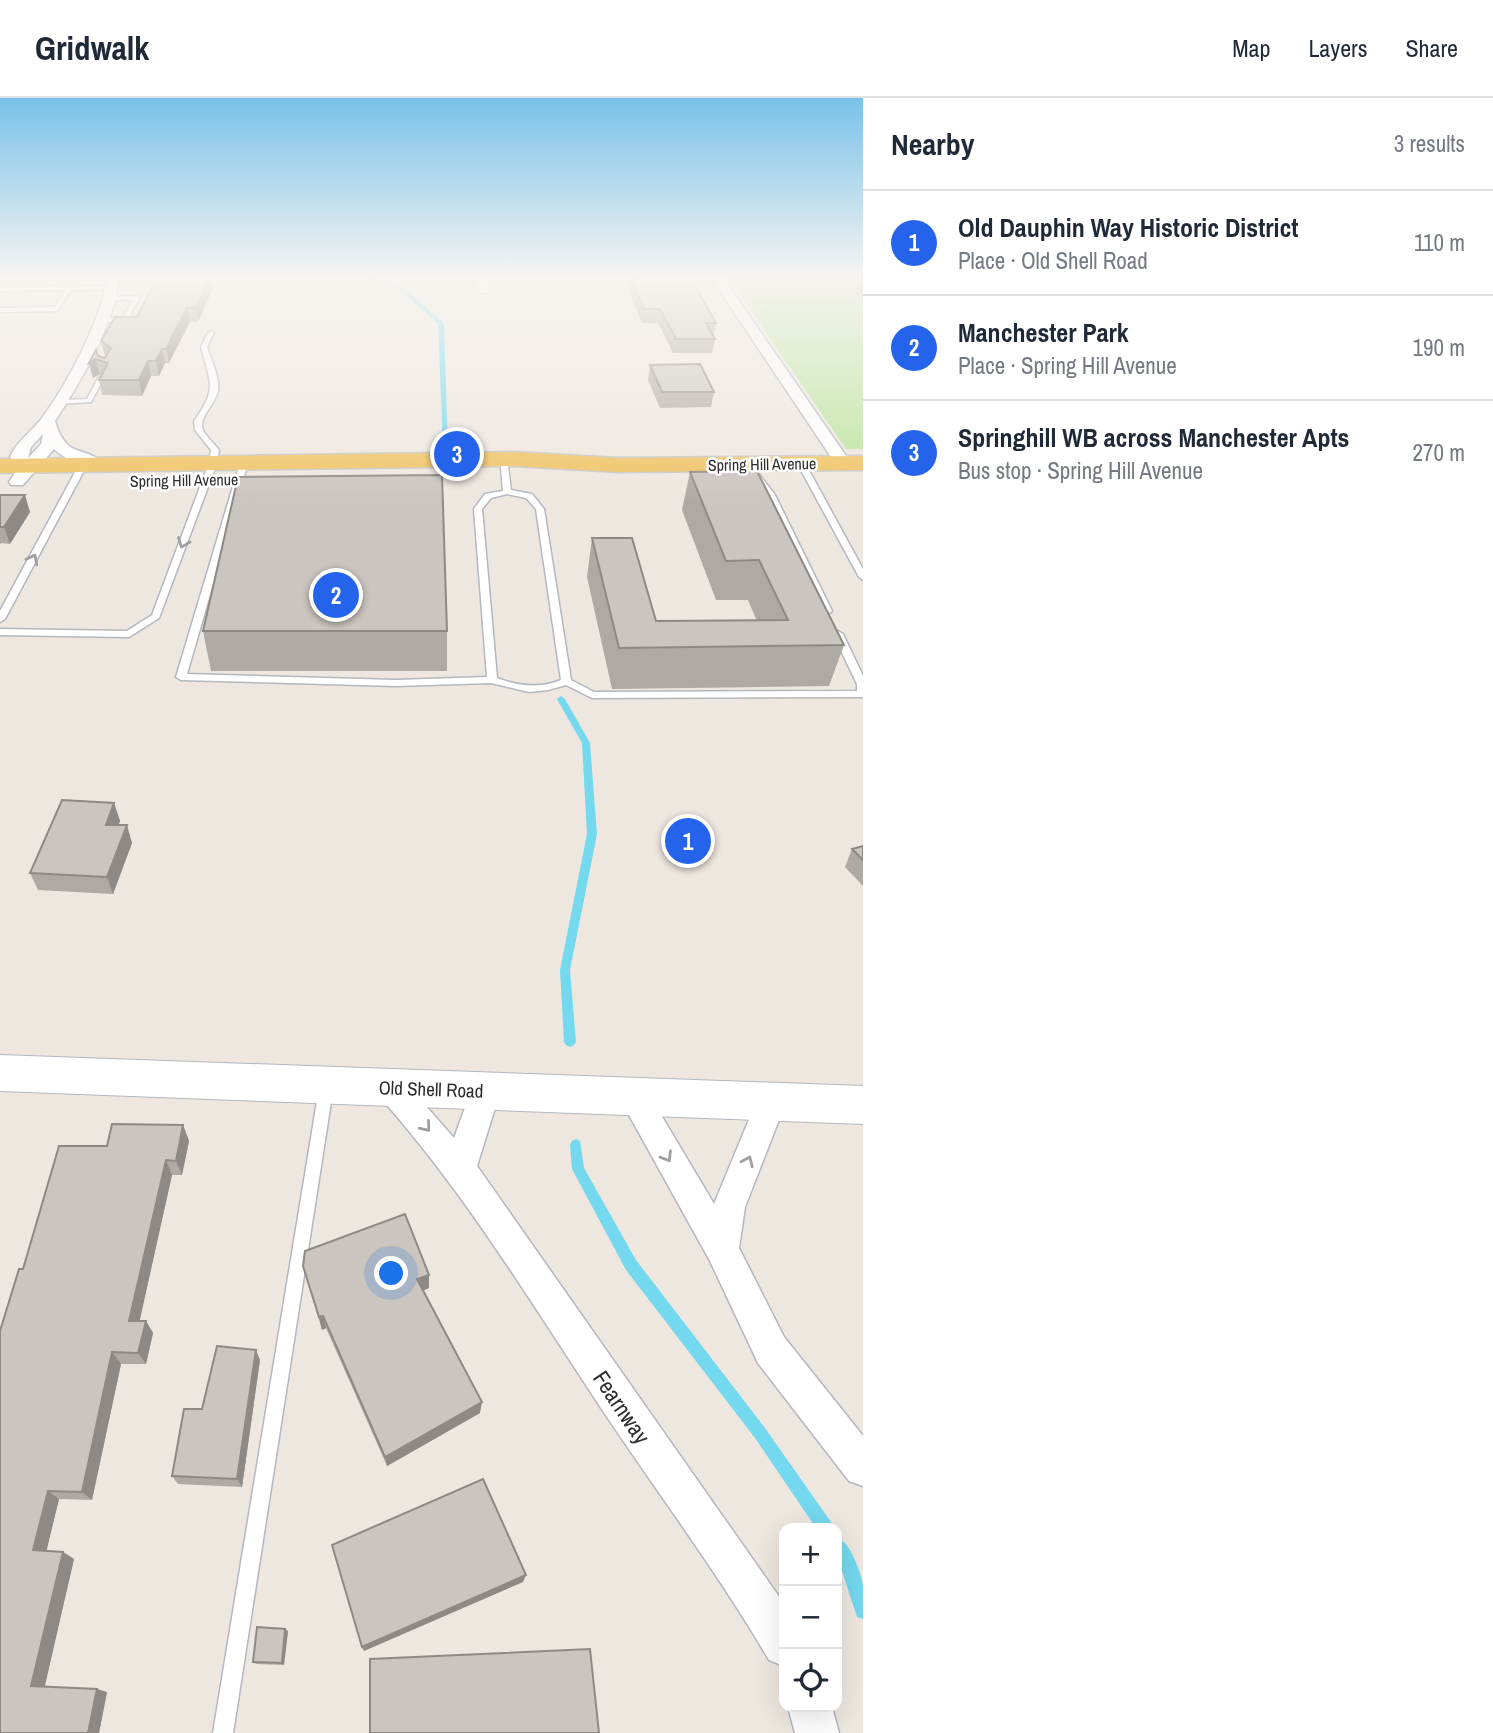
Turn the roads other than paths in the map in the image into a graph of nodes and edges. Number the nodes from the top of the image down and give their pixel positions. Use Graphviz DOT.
graph roads {
  1 [pos="89,351"];
  2 [pos="205,351"];
  3 [pos="771,351"];
  4 [pos="100,378"];
  5 [pos="59,402"];
  6 [pos="48,422"];
  7 [pos="26,439"];
  8 [pos="52,439"];
  9 [pos="0,453"];
  10 [pos="853,463"];
  11 [pos="748,464"];
  12 [pos="801,464"];
  13 [pos="85,470"];
  14 [pos="210,471"];
  15 [pos="242,471"];
  16 [pos="11,474"];
  17 [pos="505,476"];
  18 [pos="863,578"];
  19 [pos="0,619"];
  20 [pos="0,632"];
  21 [pos="492,680"];
  22 [pos="566,681"];
  23 [pos="0,1073"];
  24 [pos="327,1086"];
  25 [pos="391,1088"];
  26 [pos="485,1092"];
  27 [pos="634,1097"];
  28 [pos="771,1102"];
  29 [pos="863,1105"];
  30 [pos="460,1169"];
  31 [pos="722,1249"];
  32 [pos="863,1467"];
  33 [pos="779,1636"];
  34 [pos="811,1712"];
  35 [pos="223,1733"];
  36 [pos="817,1733"];
  1 -- 5 [label="street"];
  2 -- 14 [label="lane"];
  3 -- 10 [label="street"];
  4 -- 5 [label="lane"];
  5 -- 6 [label="street"];
  6 -- 7 [label="street"];
  6 -- 8 [label="street"];
  7 -- 9 [label="street"];
  7 -- 16 [label="street"];
  8 -- 13 [label="street"];
  8 -- 16 [label="street"];
  10 -- 12 [label="main road, Spring Hill Avenue"];
  11 -- 12 [label="main road, Spring Hill Avenue"];
  11 -- 17 [label="main road, Spring Hill Avenue"];
  11 -- 22 [label="lane"];
  12 -- 18 [label="lane"];
  13 -- 14 [label="main road, Spring Hill Avenue"];
  13 -- 16 [label="main road, Spring Hill Avenue"];
  19 -- 13 [label="lane, one-way"];
  14 -- 15 [label="main road, Spring Hill Avenue"];
  14 -- 20 [label="lane, one-way"];
  15 -- 17 [label="main road, Spring Hill Avenue"];
  15 -- 21 [label="lane"];
  17 -- 21 [label="lane"];
  17 -- 22 [label="lane"];
  21 -- 22 [label="lane"];
  23 -- 24 [label="street, Old Shell Road"];
  24 -- 25 [label="street, Old Shell Road"];
  24 -- 35 [label="lane"];
  25 -- 26 [label="street, Old Shell Road"];
  25 -- 30 [label="street, Fearnway, one-way"];
  26 -- 27 [label="street, Old Shell Road"];
  26 -- 30 [label="street"];
  27 -- 28 [label="street, Old Shell Road"];
  27 -- 31 [label="street, one-way"];
  28 -- 29 [label="street, Old Shell Road"];
  31 -- 28 [label="street, one-way"];
  30 -- 33 [label="street, Fearnway"];
  31 -- 32 [label="street"];
  34 -- 36 [label="street"];
}
